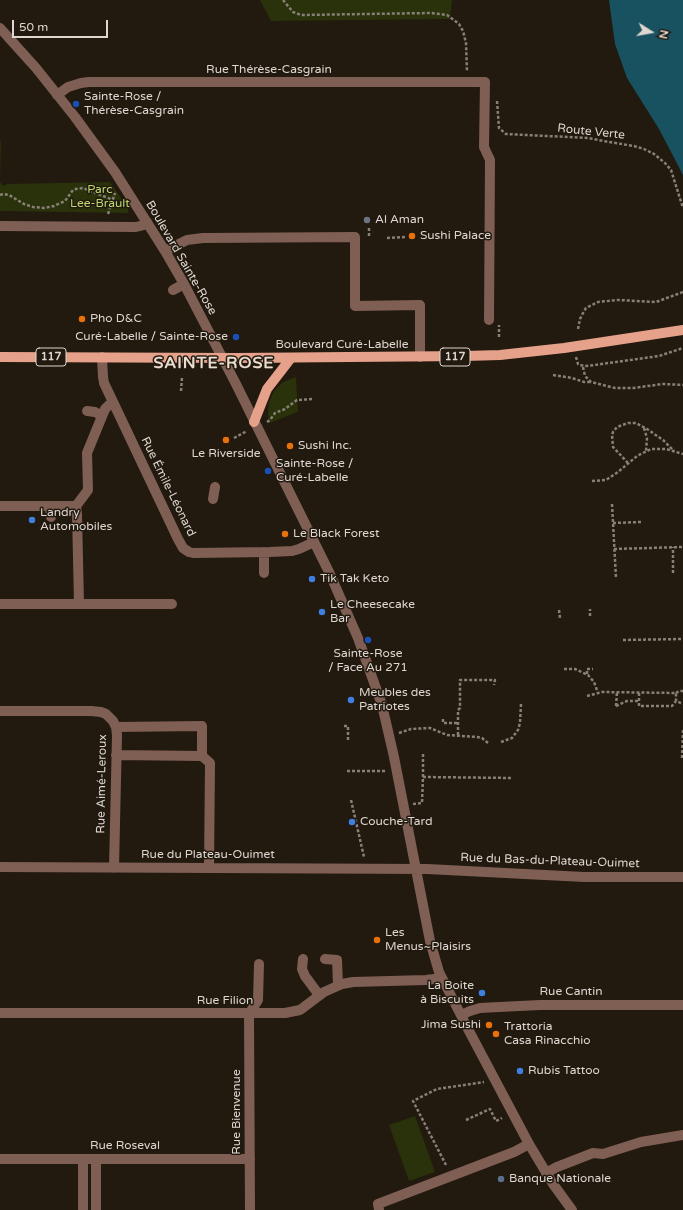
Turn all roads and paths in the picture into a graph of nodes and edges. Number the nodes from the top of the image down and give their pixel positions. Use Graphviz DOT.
graph roads {
  1 [pos="282,0"];
  2 [pos="0,28"];
  3 [pos="467,75"];
  4 [pos="57,95"];
  5 [pos="496,97"];
  6 [pos="116,189"];
  7 [pos="0,195"];
  8 [pos="113,200"];
  9 [pos="683,208"];
  10 [pos="108,214"];
  11 [pos="146,222"];
  12 [pos="0,226"];
  13 [pos="369,228"];
  14 [pos="369,237"];
  15 [pos="406,237"];
  16 [pos="387,238"];
  17 [pos="165,251"];
  18 [pos="184,284"];
  19 [pos="173,290"];
  20 [pos="683,292"];
  21 [pos="494,322"];
  22 [pos="578,329"];
  23 [pos="683,330"];
  24 [pos="498,337"];
  25 [pos="683,348"];
  26 [pos="0,357"];
  27 [pos="102,357"];
  28 [pos="420,357"];
  29 [pos="222,358"];
  30 [pos="291,358"];
  31 [pos="577,360"];
  32 [pos="583,366"];
  33 [pos="553,375"];
  34 [pos="182,377"];
  35 [pos="591,382"];
  36 [pos="683,385"];
  37 [pos="181,391"];
  38 [pos="314,399"];
  39 [pos="113,404"];
  40 [pos="87,411"];
  41 [pos="102,416"];
  42 [pos="254,422"];
  43 [pos="267,422"];
  44 [pos="644,428"];
  45 [pos="248,431"];
  46 [pos="234,438"];
  47 [pos="646,451"];
  48 [pos="674,451"];
  49 [pos="683,454"];
  50 [pos="628,463"];
  51 [pos="592,481"];
  52 [pos="215,487"];
  53 [pos="213,499"];
  54 [pos="612,504"];
  55 [pos="0,506"];
  56 [pos="50,506"];
  57 [pos="76,506"];
  58 [pos="51,517"];
  59 [pos="641,522"];
  60 [pos="613,523"];
  61 [pos="314,542"];
  62 [pos="683,547"];
  63 [pos="673,548"];
  64 [pos="614,549"];
  65 [pos="264,552"];
  66 [pos="264,573"];
  67 [pos="673,573"];
  68 [pos="616,578"];
  69 [pos="0,604"];
  70 [pos="78,604"];
  71 [pos="172,604"];
  72 [pos="590,609"];
  73 [pos="559,610"];
  74 [pos="590,616"];
  75 [pos="560,618"];
  76 [pos="683,639"];
  77 [pos="623,640"];
  78 [pos="564,669"];
  79 [pos="593,669"];
  80 [pos="587,674"];
  81 [pos="494,685"];
  82 [pos="683,691"];
  83 [pos="618,692"];
  84 [pos="598,693"];
  85 [pos="640,693"];
  86 [pos="676,693"];
  87 [pos="587,696"];
  88 [pos="639,701"];
  89 [pos="676,701"];
  90 [pos="520,704"];
  91 [pos="683,704"];
  92 [pos="0,711"];
  93 [pos="443,719"];
  94 [pos="458,723"];
  95 [pos="344,726"];
  96 [pos="116,727"];
  97 [pos="683,730"];
  98 [pos="399,733"];
  99 [pos="458,736"];
  100 [pos="348,741"];
  101 [pos="501,742"];
  102 [pos="488,743"];
  103 [pos="423,754"];
  104 [pos="116,755"];
  105 [pos="202,756"];
  106 [pos="682,758"];
  107 [pos="347,771"];
  108 [pos="386,771"];
  109 [pos="423,777"];
  110 [pos="513,778"];
  111 [pos="351,800"];
  112 [pos="413,804"];
  113 [pos="364,856"];
  114 [pos="0,868"];
  115 [pos="114,868"];
  116 [pos="209,868"];
  117 [pos="416,869"];
  118 [pos="683,877"];
  119 [pos="302,959"];
  120 [pos="326,959"];
  121 [pos="259,964"];
  122 [pos="442,978"];
  123 [pos="338,985"];
  124 [pos="319,995"];
  125 [pos="683,1005"];
  126 [pos="0,1013"];
  127 [pos="249,1014"];
  128 [pos="461,1015"];
  129 [pos="484,1082"];
  130 [pos="496,1106"];
  131 [pos="490,1109"];
  132 [pos="502,1118"];
  133 [pos="466,1120"];
  134 [pos="683,1135"];
  135 [pos="529,1144"];
  136 [pos="0,1159"];
  137 [pos="250,1159"];
  138 [pos="83,1160"];
  139 [pos="96,1160"];
  140 [pos="446,1165"];
  141 [pos="546,1172"];
  142 [pos="83,1210"];
  143 [pos="96,1210"];
  144 [pos="250,1210"];
  145 [pos="379,1210"];
  146 [pos="572,1210"];
  1 -- 3 [label="path"];
  2 -- 4 [label="street, Boulevard Sainte-Rose"];
  4 -- 11 [label="street, Boulevard Sainte-Rose"];
  4 -- 21 [label="street, Rue Thérèse-Casgrain"];
  5 -- 9 [label="path, Route Verte"];
  6 -- 8 [label="path"];
  7 -- 8 [label="path"];
  8 -- 10 [label="path"];
  11 -- 12 [label="street"];
  11 -- 17 [label="street, Boulevard Sainte-Rose"];
  13 -- 14 [label="path"];
  15 -- 16 [label="path"];
  17 -- 18 [label="street, Boulevard Sainte-Rose"];
  17 -- 28 [label="street"];
  18 -- 19 [label="street"];
  18 -- 29 [label="street, Boulevard Sainte-Rose"];
  20 -- 22 [label="path"];
  21 -- 24 [label="path"];
  23 -- 28 [label="main road, Boulevard Curé-Labelle / 117"];
  25 -- 32 [label="path"];
  26 -- 27 [label="main road, Boulevard Curé-Labelle / 117"];
  27 -- 29 [label="main road, Boulevard Curé-Labelle / 117"];
  27 -- 39 [label="street, Rue Émile-Léonard"];
  28 -- 30 [label="main road, Boulevard Curé-Labelle / 117"];
  29 -- 30 [label="main road, Boulevard Curé-Labelle / 117"];
  29 -- 42 [label="street, Boulevard Sainte-Rose"];
  30 -- 42 [label="main road"];
  31 -- 32 [label="path"];
  32 -- 35 [label="path"];
  33 -- 35 [label="path"];
  34 -- 37 [label="path"];
  35 -- 36 [label="path"];
  38 -- 43 [label="path"];
  39 -- 41 [label="street"];
  39 -- 65 [label="street, Rue Émile-Léonard"];
  40 -- 41 [label="street"];
  41 -- 57 [label="street"];
  42 -- 61 [label="street, Boulevard Sainte-Rose"];
  44 -- 47 [label="path"];
  44 -- 48 [label="path"];
  44 -- 50 [label="path"];
  45 -- 46 [label="path"];
  47 -- 48 [label="path"];
  47 -- 50 [label="path"];
  48 -- 49 [label="path"];
  50 -- 51 [label="path"];
  52 -- 53 [label="street"];
  54 -- 60 [label="path"];
  55 -- 56 [label="street"];
  56 -- 57 [label="street"];
  56 -- 58 [label="street"];
  57 -- 70 [label="street"];
  59 -- 60 [label="path"];
  60 -- 64 [label="path"];
  61 -- 65 [label="street, Rue Émile-Léonard"];
  61 -- 117 [label="street, Boulevard Sainte-Rose"];
  62 -- 63 [label="path"];
  63 -- 64 [label="path"];
  63 -- 67 [label="path"];
  64 -- 68 [label="path"];
  65 -- 66 [label="street"];
  69 -- 70 [label="street"];
  70 -- 71 [label="street"];
  72 -- 74 [label="path"];
  73 -- 75 [label="path"];
  76 -- 77 [label="path"];
  78 -- 80 [label="path"];
  79 -- 80 [label="path"];
  80 -- 84 [label="path"];
  81 -- 94 [label="path"];
  82 -- 86 [label="path"];
  83 -- 84 [label="path"];
  83 -- 85 [label="path"];
  83 -- 88 [label="path"];
  84 -- 87 [label="path"];
  85 -- 86 [label="path"];
  85 -- 88 [label="path"];
  86 -- 89 [label="path"];
  88 -- 89 [label="path"];
  89 -- 91 [label="path"];
  90 -- 101 [label="path"];
  92 -- 96 [label="street, Rue Aimé-Leroux"];
  93 -- 94 [label="path"];
  94 -- 99 [label="path"];
  95 -- 100 [label="path"];
  96 -- 104 [label="street, Rue Aimé-Leroux"];
  96 -- 105 [label="street"];
  97 -- 106 [label="path"];
  98 -- 99 [label="path"];
  99 -- 102 [label="path"];
  103 -- 109 [label="path"];
  104 -- 105 [label="street"];
  104 -- 115 [label="street, Rue Aimé-Leroux"];
  105 -- 116 [label="street"];
  107 -- 108 [label="path"];
  109 -- 110 [label="path"];
  109 -- 112 [label="path"];
  111 -- 113 [label="path"];
  114 -- 115 [label="street, Rue du Plateau-Ouimet"];
  115 -- 116 [label="street, Rue du Plateau-Ouimet"];
  116 -- 117 [label="street, Rue du Plateau-Ouimet"];
  117 -- 118 [label="street, Rue du Bas-du-Plateau-Ouimet"];
  117 -- 122 [label="street, Boulevard Sainte-Rose"];
  119 -- 124 [label="street"];
  120 -- 123 [label="street"];
  121 -- 127 [label="street"];
  122 -- 123 [label="street, Rue Filion"];
  122 -- 128 [label="street, Boulevard Sainte-Rose"];
  123 -- 124 [label="street, Rue Filion"];
  124 -- 127 [label="street, Rue Filion"];
  125 -- 128 [label="street, Rue Cantin"];
  126 -- 127 [label="street, Rue Filion"];
  127 -- 137 [label="street, Rue Bienvenue"];
  128 -- 135 [label="street, Boulevard Sainte-Rose"];
  129 -- 140 [label="path"];
  130 -- 131 [label="path"];
  131 -- 132 [label="path"];
  131 -- 133 [label="path"];
  134 -- 141 [label="street"];
  135 -- 141 [label="street, Boulevard Sainte-Rose"];
  135 -- 145 [label="street"];
  136 -- 138 [label="street, Rue Roseval"];
  137 -- 139 [label="street, Rue Roseval"];
  137 -- 144 [label="street, Rue Bienvenue"];
  138 -- 139 [label="street, Rue Roseval"];
  138 -- 142 [label="street"];
  139 -- 143 [label="street"];
  141 -- 146 [label="street, Boulevard Sainte-Rose"];
}
